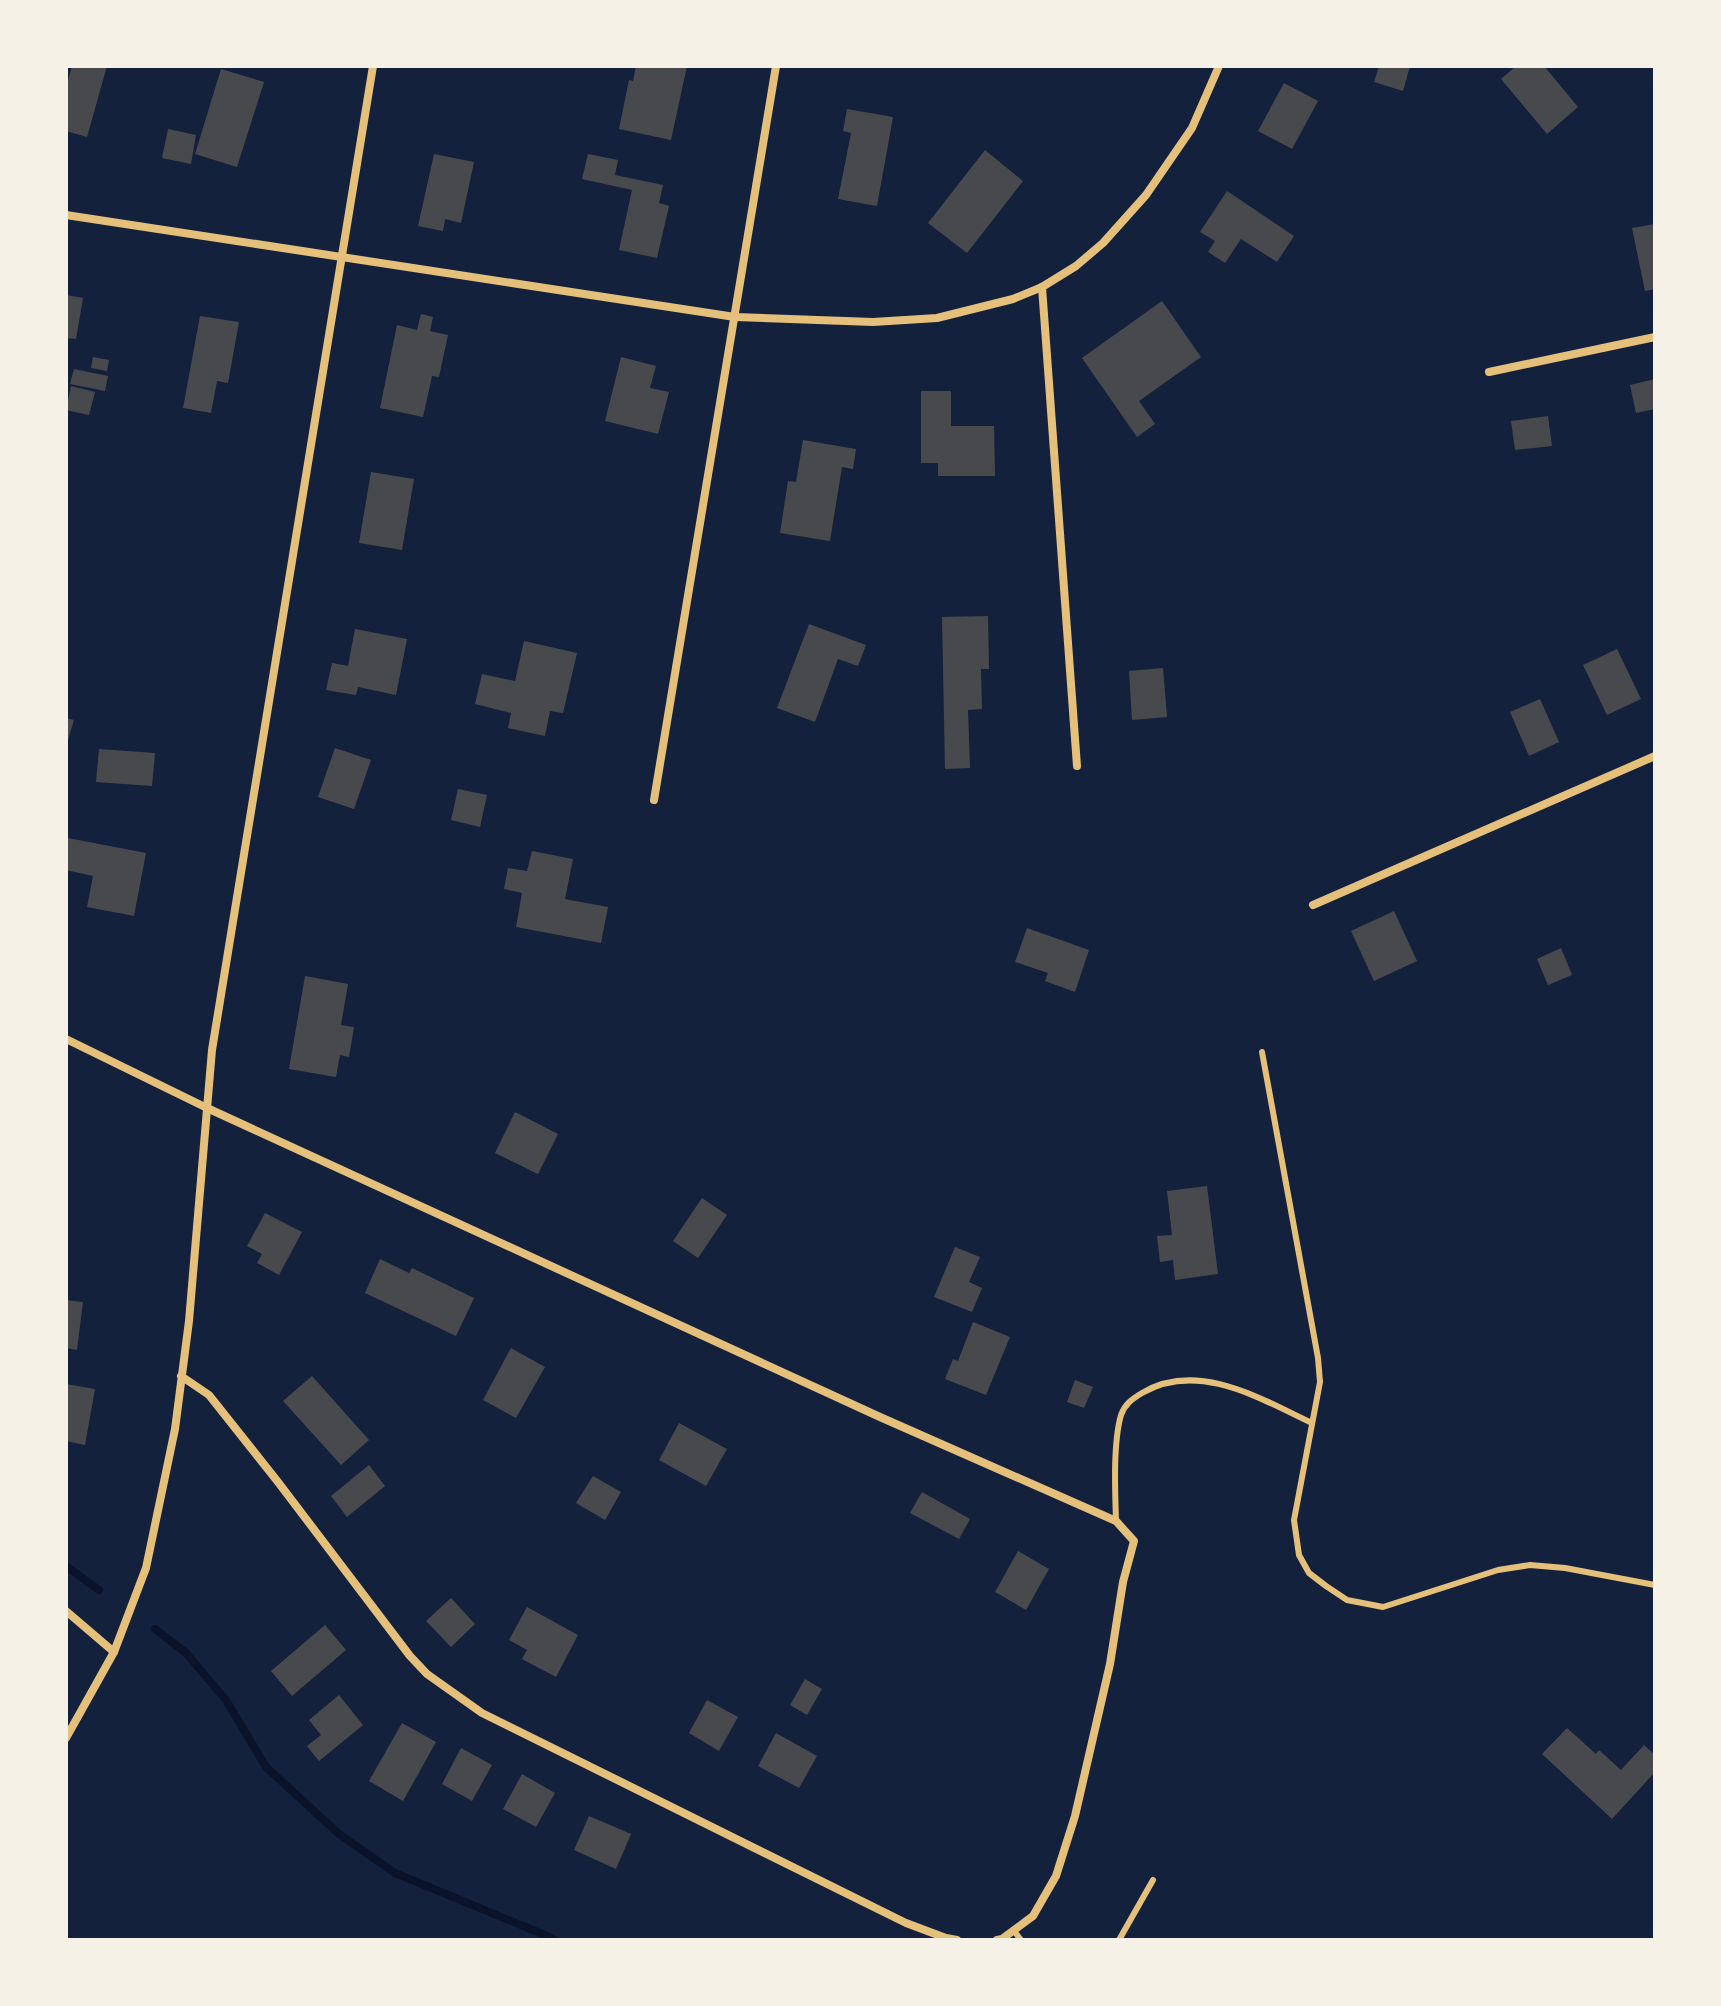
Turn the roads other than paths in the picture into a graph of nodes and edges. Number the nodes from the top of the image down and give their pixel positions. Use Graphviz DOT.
graph roads {
  1 [pos="373,66"];
  2 [pos="776,66"];
  3 [pos="1219,66"];
  4 [pos="66,215"];
  5 [pos="341,256"];
  6 [pos="1042,287"];
  7 [pos="735,317"];
  8 [pos="1655,337"];
  9 [pos="1489,372"];
  10 [pos="1655,756"];
  11 [pos="1077,766"];
  12 [pos="654,800"];
  13 [pos="1313,905"];
  14 [pos="66,1039"];
  15 [pos="1262,1052"];
  16 [pos="207,1108"];
  17 [pos="181,1376"];
  18 [pos="1312,1423"];
  19 [pos="1116,1521"];
  20 [pos="1655,1585"];
  21 [pos="66,1611"];
  22 [pos="114,1652"];
  23 [pos="66,1738"];
  24 [pos="1153,1880"];
  25 [pos="1014,1931"];
  26 [pos="957,1940"];
  27 [pos="997,1940"];
  28 [pos="1021,1940"];
  29 [pos="1119,1940"];
  1 -- 5 [label="street"];
  2 -- 7 [label="street"];
  3 -- 6 [label="street"];
  4 -- 5 [label="street"];
  5 -- 7 [label="street"];
  5 -- 16 [label="street"];
  6 -- 7 [label="street"];
  6 -- 11 [label="street"];
  7 -- 12 [label="street"];
  8 -- 9 [label="street"];
  10 -- 13 [label="street"];
  14 -- 16 [label="street"];
  15 -- 18 [label="lane"];
  16 -- 17 [label="street"];
  16 -- 19 [label="street"];
  17 -- 22 [label="street"];
  17 -- 26 [label="street"];
  18 -- 19 [label="lane"];
  18 -- 20 [label="lane"];
  19 -- 25 [label="street"];
  21 -- 22 [label="street"];
  22 -- 23 [label="street"];
  24 -- 29 [label="lane"];
  25 -- 27 [label="street"];
  25 -- 28 [label="lane"];
}
